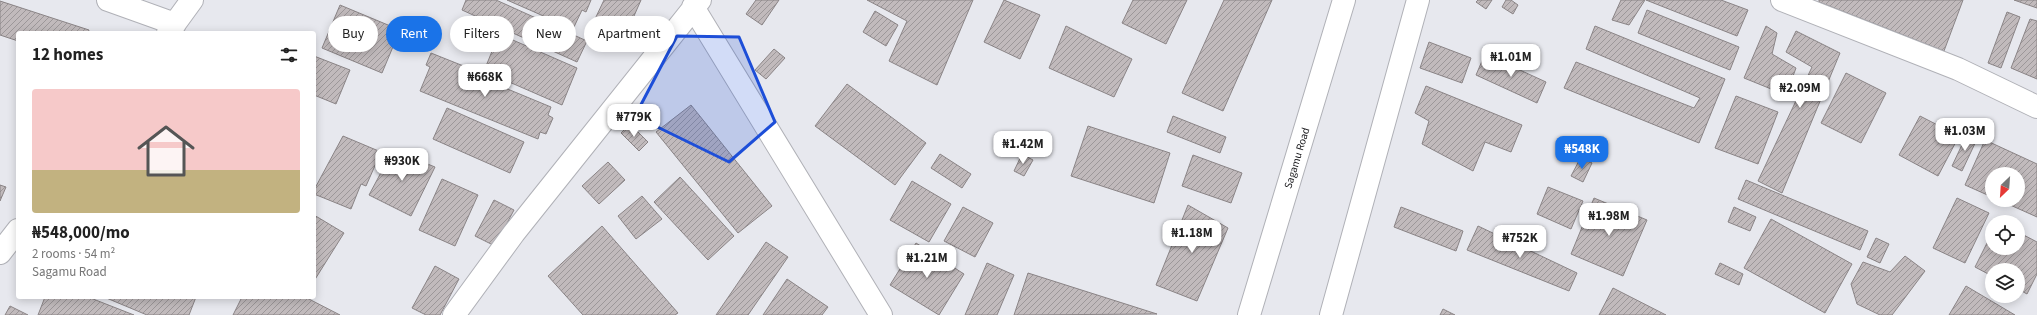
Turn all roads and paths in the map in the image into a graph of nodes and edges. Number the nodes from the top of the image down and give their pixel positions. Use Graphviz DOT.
graph roads {
  1 [pos="108,0"];
  2 [pos="192,0"];
  3 [pos="1344,0"];
  4 [pos="1418,0"];
  5 [pos="1782,0"];
  6 [pos="697,4"];
  7 [pos="171,29"];
  8 [pos="2037,106"];
  9 [pos="16,233"];
  10 [pos="0,253"];
  11 [pos="454,315"];
  12 [pos="881,315"];
  13 [pos="1249,315"];
  14 [pos="1331,315"];
  1 -- 7 [label="main road"];
  2 -- 7 [label="main road"];
  3 -- 13 [label="main road, Sagamu Road"];
  4 -- 14 [label="main road"];
  5 -- 8 [label="main road"];
  6 -- 11 [label="main road"];
  6 -- 12 [label="main road"];
  9 -- 10 [label="main road"];
}
